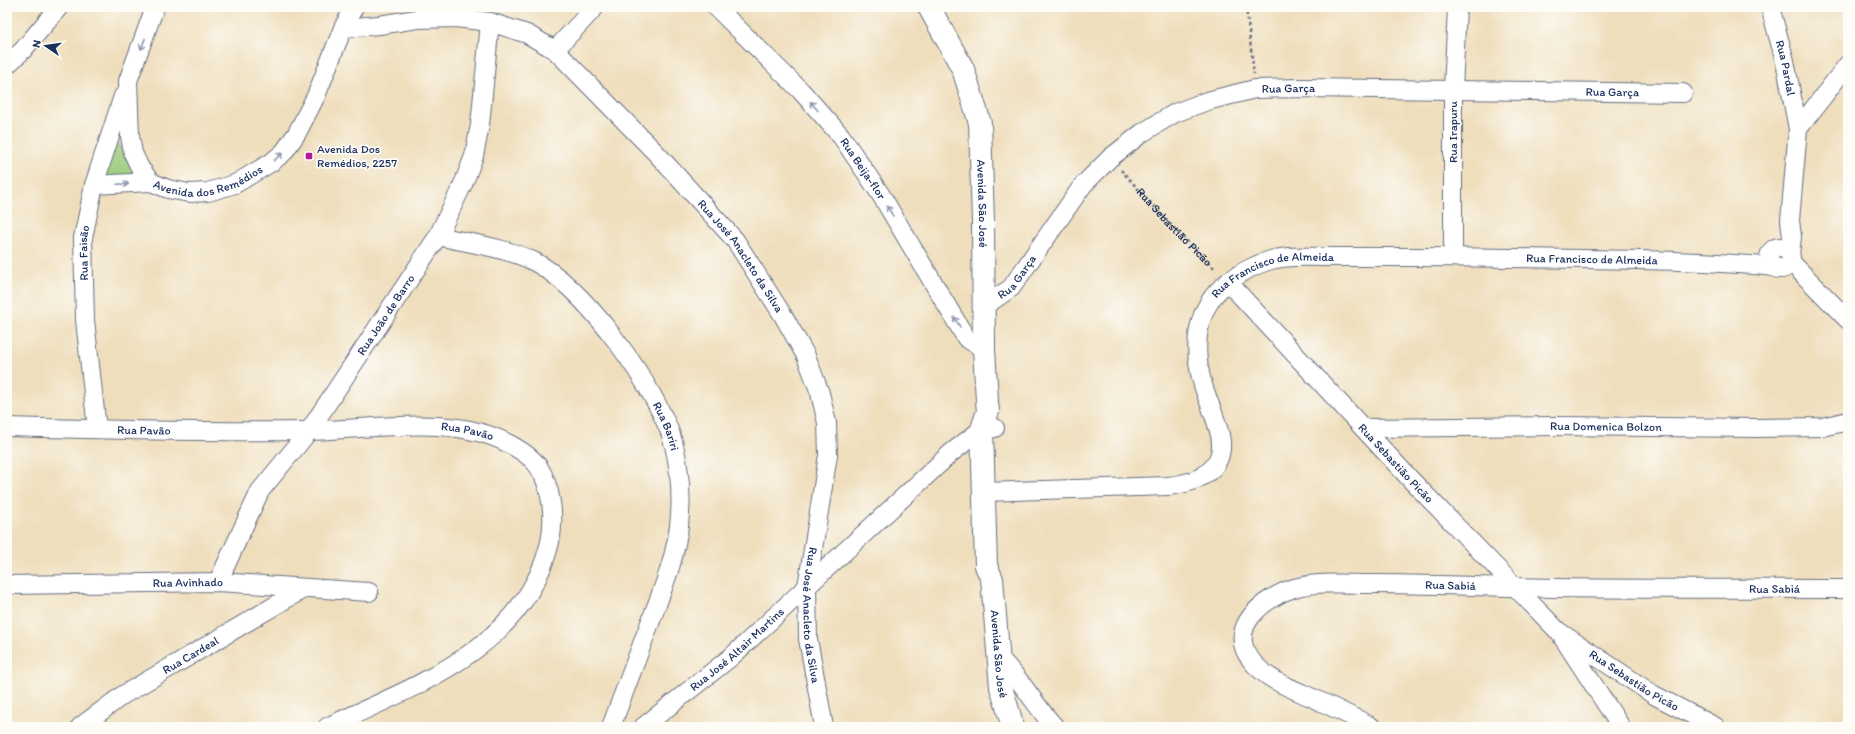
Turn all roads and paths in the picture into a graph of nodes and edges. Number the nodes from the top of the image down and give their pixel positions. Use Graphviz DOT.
graph roads {
  1 [pos="59,7"];
  2 [pos="155,7"];
  3 [pos="344,7"];
  4 [pos="354,7"];
  5 [pos="595,7"];
  6 [pos="716,7"];
  7 [pos="929,7"];
  8 [pos="1246,7"];
  9 [pos="1457,7"];
  10 [pos="1770,7"];
  11 [pos="490,22"];
  12 [pos="343,28"];
  13 [pos="555,50"];
  14 [pos="1848,64"];
  15 [pos="7,65"];
  16 [pos="128,82"];
  17 [pos="1255,89"];
  18 [pos="1452,90"];
  19 [pos="1683,93"];
  20 [pos="1798,129"];
  21 [pos="1110,158"];
  22 [pos="152,182"];
  23 [pos="94,185"];
  24 [pos="438,236"];
  25 [pos="1453,257"];
  26 [pos="1780,257"];
  27 [pos="1228,282"];
  28 [pos="983,307"];
  29 [pos="1848,320"];
  30 [pos="984,349"];
  31 [pos="1848,421"];
  32 [pos="988,423"];
  33 [pos="7,428"];
  34 [pos="1364,428"];
  35 [pos="97,429"];
  36 [pos="309,431"];
  37 [pos="989,451"];
  38 [pos="951,453"];
  39 [pos="990,492"];
  40 [pos="218,582"];
  41 [pos="7,585"];
  42 [pos="807,587"];
  43 [pos="1515,587"];
  44 [pos="306,588"];
  45 [pos="1848,589"];
  46 [pos="369,592"];
  47 [pos="1558,631"];
  48 [pos="998,657"];
  49 [pos="1620,673"];
  50 [pos="1598,692"];
  51 [pos="80,727"];
  52 [pos="327,727"];
  53 [pos="611,727"];
  54 [pos="643,727"];
  55 [pos="824,727"];
  56 [pos="1012,727"];
  57 [pos="1055,727"];
  58 [pos="1372,727"];
  59 [pos="1621,727"];
  60 [pos="1716,727"];
  1 -- 15 [label="street"];
  2 -- 16 [label="street, Avenida dos Remédios, one-way"];
  3 -- 12 [label="street"];
  4 -- 12 [label="street, Avenida dos Remédios"];
  5 -- 13 [label="street"];
  30 -- 6 [label="street, Rua Beija-flor, one-way"];
  7 -- 28 [label="main road, Avenida São José"];
  8 -- 17 [label="path"];
  9 -- 18 [label="street, Rua Irapuru"];
  10 -- 20 [label="street, Rua Pardal"];
  11 -- 12 [label="street, Rua José Anacleto da Silva"];
  11 -- 13 [label="street, Rua José Anacleto da Silva"];
  11 -- 24 [label="street, Rua João de Barro"];
  22 -- 12 [label="street, Avenida dos Remédios, one-way"];
  13 -- 42 [label="street, Rua José Anacleto da Silva"];
  14 -- 20 [label="street"];
  16 -- 22 [label="street, Avenida dos Remédios"];
  16 -- 23 [label="street, Rua Faisão"];
  17 -- 18 [label="street, Rua Garça"];
  17 -- 21 [label="street, Rua Garça"];
  18 -- 19 [label="street, Rua Garça"];
  18 -- 25 [label="street, Rua Irapuru"];
  20 -- 26 [label="street"];
  21 -- 27 [label="path, Rua Sebastião Picão"];
  21 -- 28 [label="street, Rua Garça"];
  23 -- 22 [label="street, one-way"];
  23 -- 35 [label="street, Rua Faisão"];
  24 -- 36 [label="street, Rua João de Barro"];
  24 -- 53 [label="street, Rua Bariri"];
  25 -- 26 [label="street, Rua Francisco de Almeida"];
  25 -- 27 [label="street, Rua Francisco de Almeida"];
  26 -- 29 [label="street"];
  27 -- 34 [label="street, Rua Sebastião Picão"];
  27 -- 39 [label="street, Rua Francisco de Almeida"];
  28 -- 30 [label="main road, Avenida São José"];
  30 -- 32 [label="main road, Avenida São José"];
  31 -- 34 [label="street, Rua Domenica Bolzon"];
  32 -- 37 [label="main road, Avenida São José"];
  32 -- 38 [label="street, Rua José Altair Martins"];
  33 -- 35 [label="street, Rua Pavão"];
  34 -- 43 [label="street, Rua Sebastião Picão"];
  35 -- 36 [label="street, Rua Pavão"];
  36 -- 40 [label="street, Rua João de Barro"];
  36 -- 52 [label="street, Rua Pavão"];
  37 -- 38 [label="street"];
  37 -- 39 [label="main road, Avenida São José"];
  38 -- 42 [label="street, Rua José Altair Martins"];
  39 -- 48 [label="main road, Avenida São José"];
  40 -- 41 [label="street, Rua Avinhado"];
  40 -- 44 [label="street, Rua Avinhado"];
  42 -- 54 [label="street, Rua José Altair Martins"];
  42 -- 55 [label="street, Rua José Anacleto da Silva"];
  43 -- 45 [label="street, Rua Sabiá"];
  43 -- 47 [label="street, Rua Sebastião Picão"];
  43 -- 58 [label="street, Rua Sabiá"];
  44 -- 46 [label="street, Rua Avinhado"];
  44 -- 51 [label="street, Rua Cardeal"];
  47 -- 49 [label="street, Rua Sebastião Picão"];
  47 -- 50 [label="street"];
  48 -- 56 [label="main road, Avenida São José"];
  48 -- 57 [label="street"];
  49 -- 50 [label="street"];
  49 -- 60 [label="street, Rua Sebastião Picão"];
  50 -- 59 [label="street"];
}
